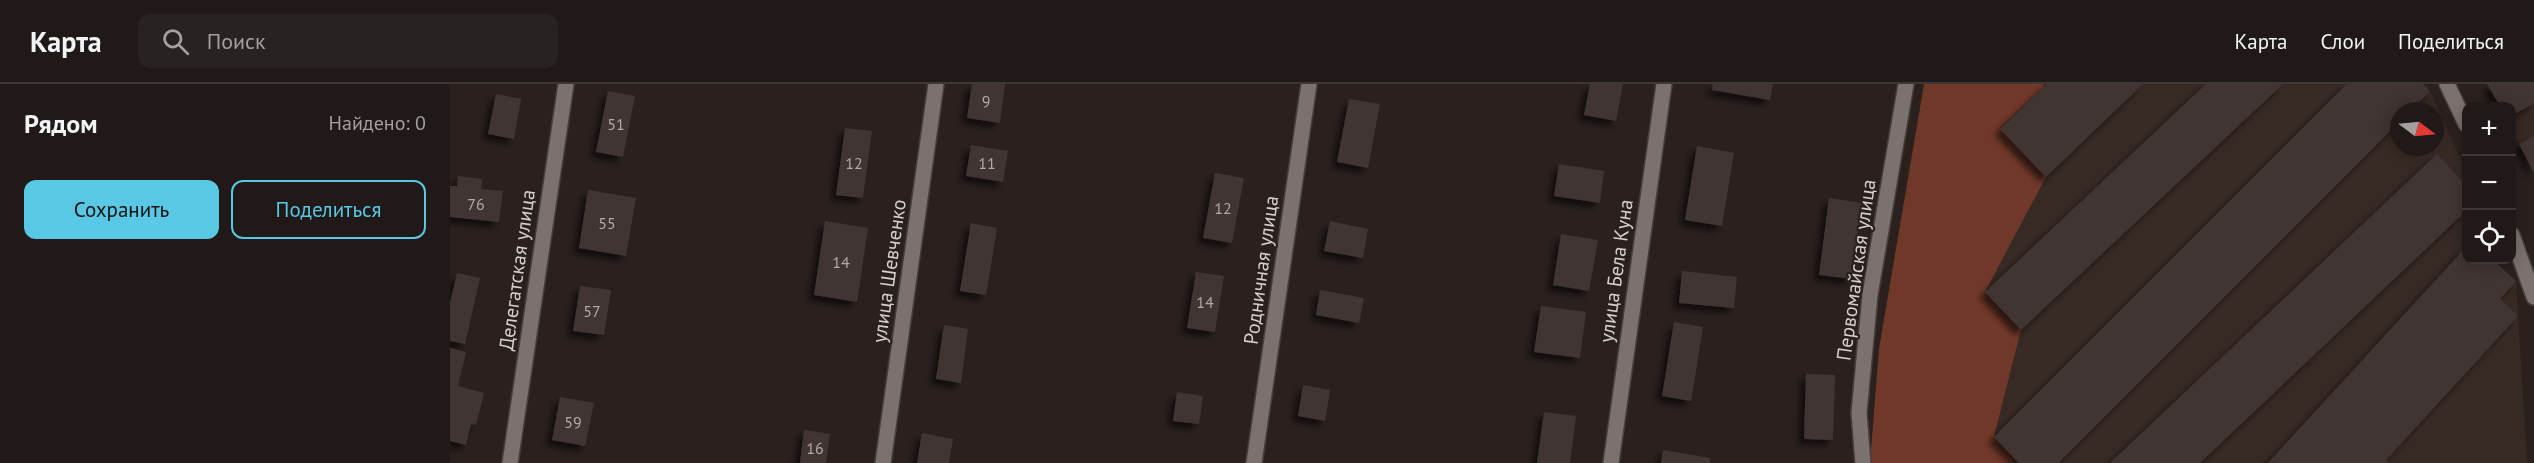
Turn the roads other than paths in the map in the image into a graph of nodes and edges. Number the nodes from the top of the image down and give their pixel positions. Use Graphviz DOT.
graph roads {
  1 [pos="566,84"];
  2 [pos="936,84"];
  3 [pos="1309,84"];
  4 [pos="1664,84"];
  5 [pos="1906,84"];
  6 [pos="2447,84"];
  7 [pos="2462,116"];
  8 [pos="2516,248"];
  9 [pos="2534,297"];
  10 [pos="510,463"];
  11 [pos="883,463"];
  12 [pos="1254,463"];
  13 [pos="1611,463"];
  14 [pos="1863,463"];
  1 -- 10 [label="street, Делегатская улица"];
  2 -- 11 [label="street, улица Шевченко"];
  3 -- 12 [label="street, Родничная улица"];
  4 -- 13 [label="street, улица Бела Куна"];
  5 -- 14 [label="street, Первомайская улица"];
  6 -- 7 [label="street"];
  8 -- 9 [label="street"];
}
